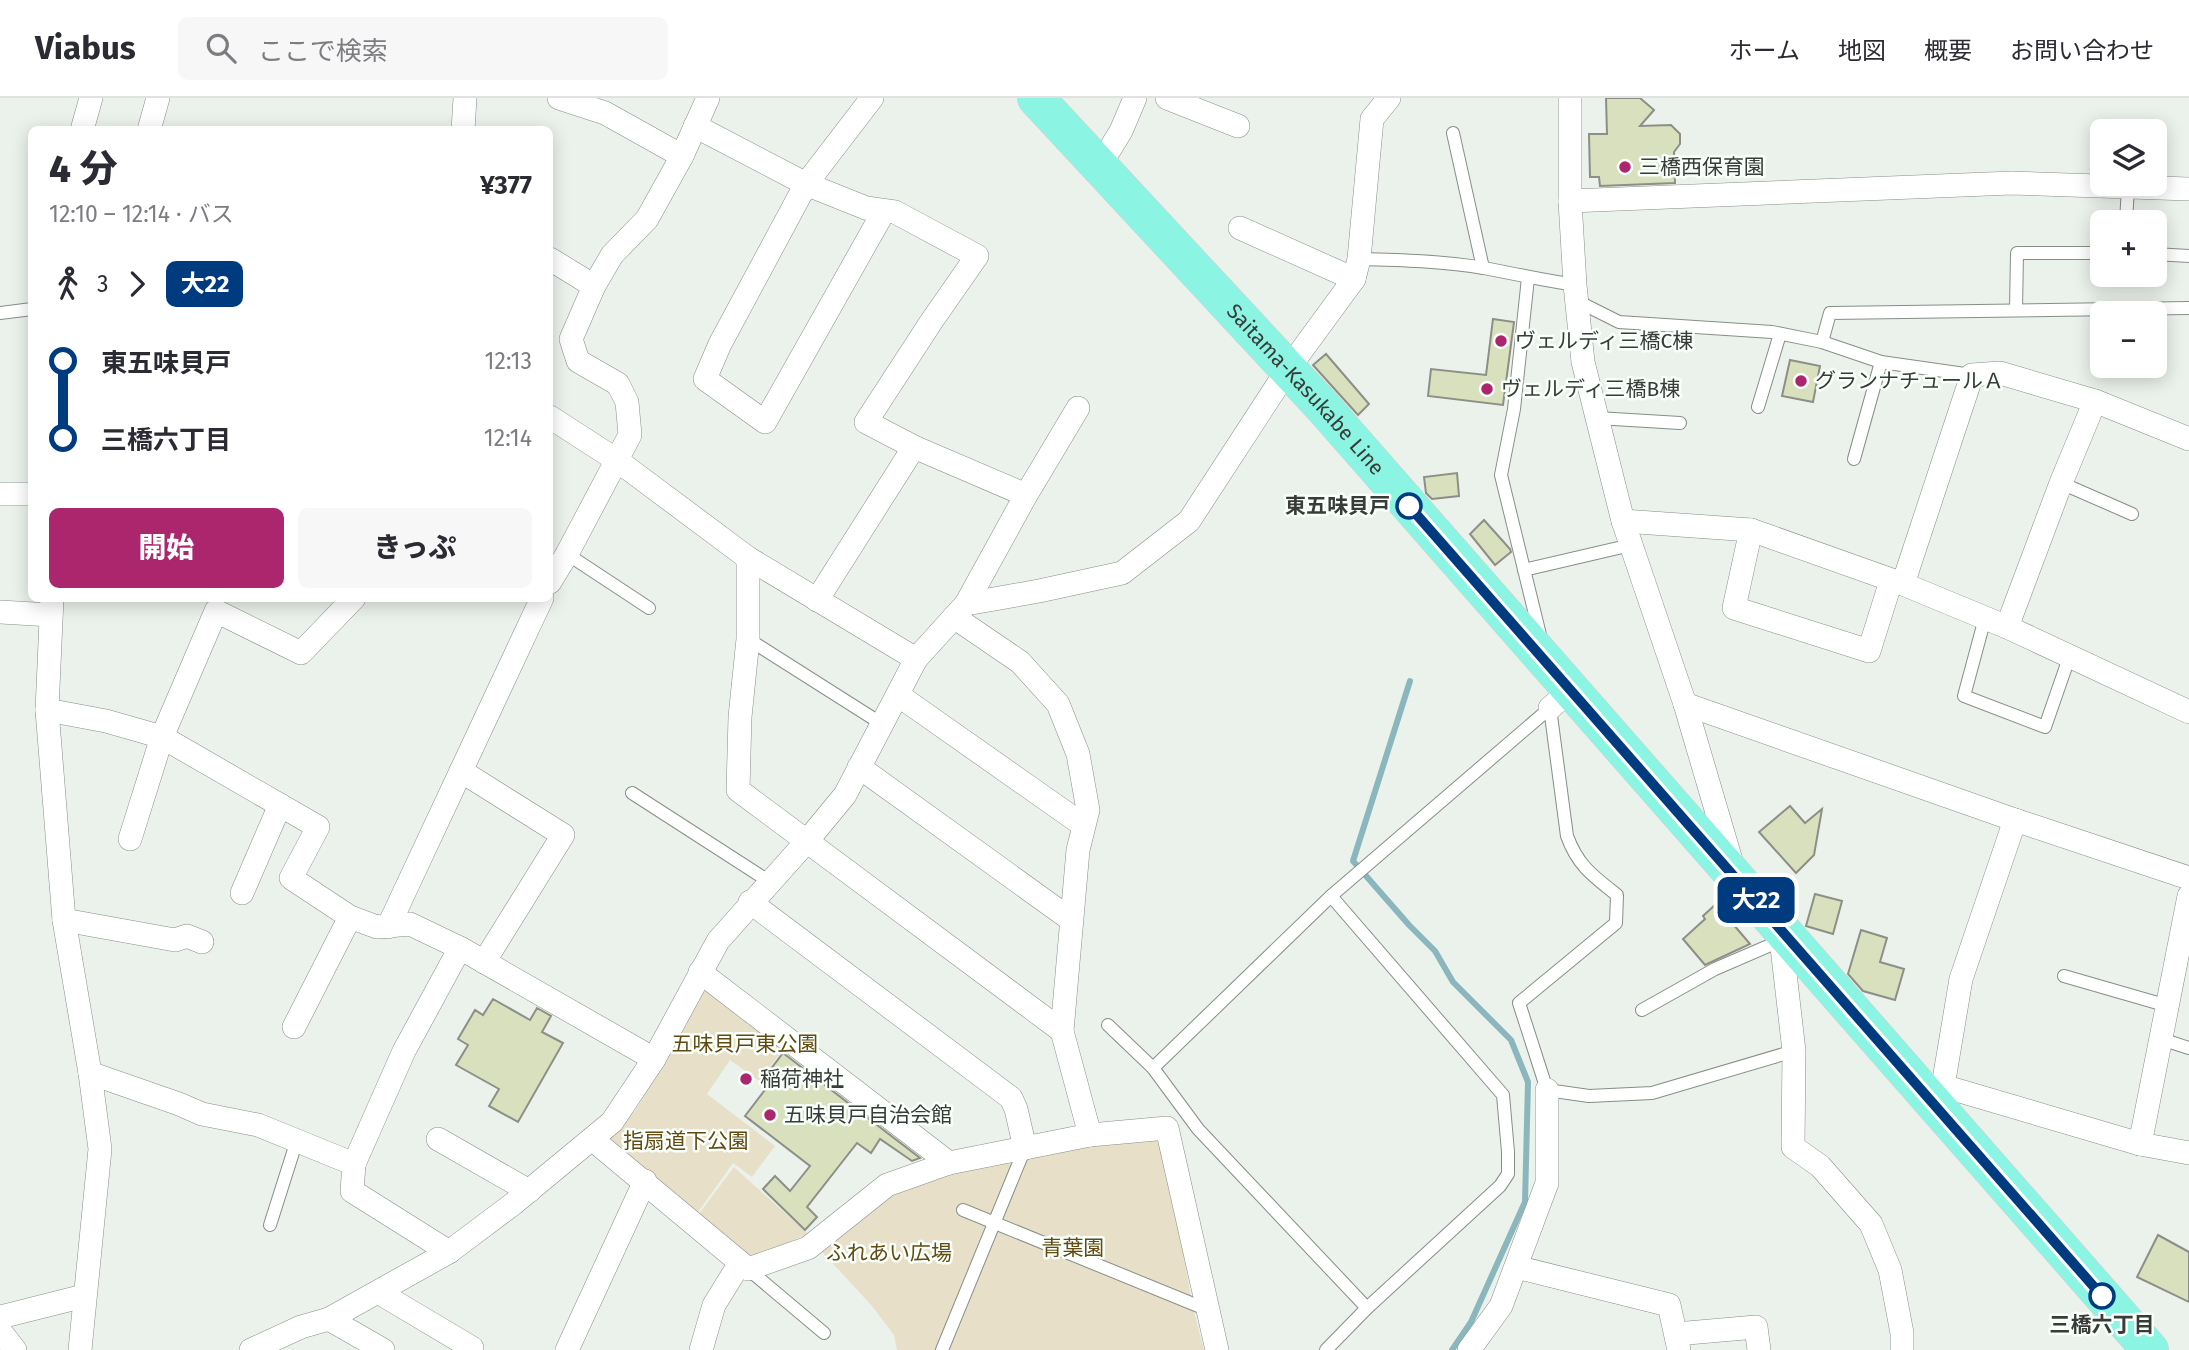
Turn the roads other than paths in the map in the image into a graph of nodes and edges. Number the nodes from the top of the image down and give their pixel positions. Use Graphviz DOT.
graph roads {
  1 [pos="91,98"];
  2 [pos="158,98"];
  3 [pos="465,98"];
  4 [pos="559,98"];
  5 [pos="708,98"];
  6 [pos="872,98"];
  7 [pos="1036,98"];
  8 [pos="1135,98"];
  9 [pos="1167,98"];
  10 [pos="1389,98"];
  11 [pos="1570,98"];
  12 [pos="83,126"];
  13 [pos="150,126"];
  14 [pos="463,126"];
  15 [pos="695,126"];
  16 [pos="1238,126"];
  17 [pos="1454,133"];
  18 [pos="682,156"];
  19 [pos="1099,167"];
  20 [pos="806,184"];
  21 [pos="2090,186"];
  22 [pos="2167,188"];
  23 [pos="2189,189"];
  24 [pos="1570,201"];
  25 [pos="884,211"];
  26 [pos="1240,228"];
  27 [pos="2090,253"];
  28 [pos="2167,255"];
  29 [pos="2189,256"];
  30 [pos="553,261"];
  31 [pos="1483,268"];
  32 [pos="1356,269"];
  33 [pos="1528,278"];
  34 [pos="594,286"];
  35 [pos="1576,293"];
  36 [pos="2189,308"];
  37 [pos="28,310"];
  38 [pos="2016,310"];
  39 [pos="0,313"];
  40 [pos="1780,334"];
  41 [pos="1822,342"];
  42 [pos="1881,362"];
  43 [pos="1288,369"];
  44 [pos="1972,376"];
  45 [pos="2095,401"];
  46 [pos="1758,407"];
  47 [pos="1077,408"];
  48 [pos="1597,418"];
  49 [pos="553,419"];
  50 [pos="1680,423"];
  51 [pos="2189,439"];
  52 [pos="914,447"];
  53 [pos="1854,459"];
  54 [pos="618,461"];
  55 [pos="2061,483"];
  56 [pos="0,494"];
  57 [pos="28,494"];
  58 [pos="1026,495"];
  59 [pos="2132,514"];
  60 [pos="1623,522"];
  61 [pos="1751,530"];
  62 [pos="1631,545"];
  63 [pos="567,554"];
  64 [pos="748,558"];
  65 [pos="1524,570"];
  66 [pos="553,575"];
  67 [pos="1897,582"];
  68 [pos="817,600"];
  69 [pos="350,602"];
  70 [pos="540,602"];
  71 [pos="52,607"];
  72 [pos="649,608"];
  73 [pos="960,611"];
  74 [pos="0,612"];
  75 [pos="1985,618"];
  76 [pos="2007,627"];
  77 [pos="748,639"];
  78 [pos="2070,655"];
  79 [pos="916,659"];
  80 [pos="1545,662"];
  81 [pos="898,695"];
  82 [pos="1560,699"];
  83 [pos="1685,704"];
  84 [pos="47,710"];
  85 [pos="2189,712"];
  86 [pos="882,724"];
  87 [pos="162,737"];
  88 [pos="859,767"];
  89 [pos="461,771"];
  90 [pos="632,793"];
  91 [pos="280,805"];
  92 [pos="2015,820"];
  93 [pos="1083,825"];
  94 [pos="130,839"];
  95 [pos="807,841"];
  96 [pos="1737,878"];
  97 [pos="2189,878"];
  98 [pos="770,882"];
  99 [pos="242,892"];
  100 [pos="2189,896"];
  101 [pos="1331,897"];
  102 [pos="750,902"];
  103 [pos="350,917"];
  104 [pos="1070,919"];
  105 [pos="64,920"];
  106 [pos="388,927"];
  107 [pos="1780,935"];
  108 [pos="202,942"];
  109 [pos="460,948"];
  110 [pos="485,961"];
  111 [pos="700,972"];
  112 [pos="2064,976"];
  113 [pos="2168,1006"];
  114 [pos="1642,1010"];
  115 [pos="1108,1025"];
  116 [pos="294,1027"];
  117 [pos="1062,1031"];
  118 [pos="2161,1039"];
  119 [pos="2189,1048"];
  120 [pos="1794,1051"];
  121 [pos="654,1059"];
  122 [pos="1153,1068"];
  123 [pos="90,1073"];
  124 [pos="1547,1090"];
  125 [pos="1935,1092"];
  126 [pos="1090,1135"];
  127 [pos="438,1139"];
  128 [pos="592,1139"];
  129 [pos="297,1140"];
  130 [pos="2140,1144"];
  131 [pos="1025,1148"];
  132 [pos="2189,1153"];
  133 [pos="354,1164"];
  134 [pos="949,1164"];
  135 [pos="645,1181"];
  136 [pos="529,1191"];
  137 [pos="963,1210"];
  138 [pos="995,1223"];
  139 [pos="270,1225"];
  140 [pos="449,1252"];
  141 [pos="744,1266"];
  142 [pos="1516,1267"];
  143 [pos="378,1292"];
  144 [pos="84,1296"];
  145 [pos="1367,1308"];
  146 [pos="1208,1310"];
  147 [pos="0,1317"];
  148 [pos="329,1319"];
  149 [pos="0,1331"];
  150 [pos="824,1333"];
  151 [pos="1677,1342"];
  152 [pos="15,1350"];
  153 [pos="79,1350"];
  154 [pos="251,1350"];
  155 [pos="383,1350"];
  156 [pos="470,1350"];
  157 [pos="567,1350"];
  158 [pos="701,1350"];
  159 [pos="942,1350"];
  160 [pos="1217,1350"];
  161 [pos="1326,1350"];
  162 [pos="1469,1350"];
  163 [pos="1759,1350"];
  164 [pos="1902,1350"];
  165 [pos="2150,1350"];
  1 -- 12 [label="street"];
  2 -- 13 [label="street"];
  3 -- 14 [label="street"];
  4 -- 18 [label="street"];
  5 -- 15 [label="street"];
  6 -- 20 [label="street"];
  7 -- 19 [label="main road, Saitama-Kasukabe Line"];
  8 -- 19 [label="street"];
  9 -- 16 [label="street"];
  10 -- 32 [label="street"];
  11 -- 24 [label="street"];
  15 -- 18 [label="street"];
  15 -- 20 [label="street"];
  17 -- 31 [label="lane"];
  18 -- 34 [label="street"];
  19 -- 43 [label="main road, Saitama-Kasukabe Line"];
  20 -- 25 [label="street"];
  20 -- 25 [label="street"];
  21 -- 24 [label="street"];
  22 -- 23 [label="street"];
  24 -- 35 [label="street"];
  25 -- 52 [label="street"];
  26 -- 32 [label="street"];
  27 -- 38 [label="lane"];
  28 -- 29 [label="lane"];
  30 -- 34 [label="street"];
  31 -- 32 [label="lane"];
  31 -- 33 [label="lane"];
  32 -- 43 [label="street"];
  33 -- 35 [label="lane"];
  33 -- 65 [label="lane"];
  34 -- 54 [label="street"];
  35 -- 40 [label="lane"];
  35 -- 48 [label="street"];
  36 -- 38 [label="lane"];
  37 -- 39 [label="lane"];
  38 -- 41 [label="lane"];
  40 -- 41 [label="lane"];
  40 -- 46 [label="lane"];
  41 -- 42 [label="lane"];
  42 -- 44 [label="lane"];
  42 -- 53 [label="lane"];
  43 -- 73 [label="street"];
  43 -- 80 [label="main road, Saitama-Kasukabe Line"];
  44 -- 45 [label="street"];
  44 -- 67 [label="street"];
  45 -- 51 [label="street"];
  45 -- 55 [label="street"];
  47 -- 58 [label="street"];
  48 -- 50 [label="lane"];
  48 -- 60 [label="street"];
  49 -- 54 [label="street"];
  52 -- 58 [label="street"];
  52 -- 68 [label="street"];
  54 -- 63 [label="street"];
  54 -- 64 [label="street"];
  55 -- 59 [label="lane"];
  55 -- 76 [label="street"];
  56 -- 57 [label="street"];
  58 -- 73 [label="street"];
  60 -- 61 [label="street"];
  60 -- 62 [label="street"];
  61 -- 67 [label="street"];
  61 -- 67 [label="street"];
  62 -- 65 [label="lane"];
  62 -- 83 [label="street"];
  63 -- 66 [label="street"];
  63 -- 72 [label="lane"];
  64 -- 68 [label="street"];
  64 -- 77 [label="street"];
  65 -- 80 [label="lane"];
  67 -- 75 [label="street"];
  68 -- 79 [label="street"];
  69 -- 87 [label="street"];
  70 -- 89 [label="street"];
  71 -- 74 [label="street"];
  71 -- 84 [label="street"];
  73 -- 79 [label="street"];
  73 -- 93 [label="street"];
  75 -- 76 [label="street"];
  75 -- 78 [label="lane"];
  76 -- 78 [label="street"];
  77 -- 86 [label="lane"];
  77 -- 95 [label="street"];
  78 -- 85 [label="street"];
  79 -- 81 [label="street"];
  80 -- 82 [label="main road, Saitama-Kasukabe Line"];
  81 -- 86 [label="street"];
  81 -- 93 [label="street"];
  82 -- 96 [label="main road, Saitama-Kasukabe Line"];
  82 -- 101 [label="lane"];
  82 -- 124 [label="lane"];
  83 -- 92 [label="street"];
  83 -- 96 [label="street"];
  84 -- 87 [label="street"];
  84 -- 105 [label="street"];
  86 -- 88 [label="street"];
  87 -- 91 [label="street"];
  87 -- 94 [label="street"];
  88 -- 95 [label="street"];
  88 -- 104 [label="street"];
  89 -- 106 [label="street"];
  89 -- 110 [label="street"];
  90 -- 98 [label="lane"];
  91 -- 99 [label="street"];
  91 -- 103 [label="street"];
  92 -- 97 [label="street"];
  92 -- 125 [label="street"];
  93 -- 104 [label="street"];
  95 -- 98 [label="street"];
  95 -- 117 [label="street"];
  96 -- 107 [label="main road, Saitama-Kasukabe Line"];
  98 -- 102 [label="street"];
  100 -- 113 [label="street"];
  101 -- 122 [label="lane"];
  101 -- 145 [label="lane"];
  102 -- 111 [label="street"];
  102 -- 131 [label="street"];
  103 -- 106 [label="street"];
  103 -- 116 [label="street"];
  104 -- 117 [label="street"];
  105 -- 108 [label="street"];
  105 -- 123 [label="street"];
  106 -- 109 [label="street"];
  107 -- 114 [label="lane"];
  107 -- 120 [label="street"];
  107 -- 125 [label="main road, Saitama-Kasukabe Line"];
  109 -- 110 [label="street"];
  109 -- 133 [label="street"];
  110 -- 121 [label="street"];
  111 -- 121 [label="street"];
  111 -- 134 [label="street"];
  112 -- 113 [label="lane"];
  113 -- 118 [label="street"];
  115 -- 122 [label="lane"];
  117 -- 126 [label="street"];
  118 -- 119 [label="lane"];
  118 -- 130 [label="street"];
  120 -- 124 [label="lane"];
  120 -- 164 [label="street"];
  121 -- 128 [label="street"];
  122 -- 145 [label="lane"];
  123 -- 129 [label="street"];
  123 -- 144 [label="street"];
  124 -- 142 [label="street"];
  125 -- 130 [label="street"];
  125 -- 165 [label="main road, Saitama-Kasukabe Line"];
  126 -- 131 [label="street"];
  126 -- 146 [label="street"];
  127 -- 136 [label="street"];
  128 -- 135 [label="street"];
  128 -- 136 [label="street"];
  129 -- 133 [label="street"];
  129 -- 139 [label="lane"];
  130 -- 132 [label="street"];
  131 -- 134 [label="street"];
  131 -- 138 [label="lane"];
  133 -- 140 [label="street"];
  134 -- 141 [label="street"];
  135 -- 141 [label="street"];
  135 -- 157 [label="street"];
  136 -- 140 [label="street"];
  137 -- 138 [label="lane"];
  138 -- 146 [label="lane"];
  138 -- 159 [label="lane"];
  140 -- 143 [label="street"];
  141 -- 150 [label="lane"];
  141 -- 158 [label="street"];
  142 -- 151 [label="street"];
  142 -- 162 [label="street"];
  143 -- 148 [label="street"];
  143 -- 156 [label="street"];
  144 -- 147 [label="street"];
  144 -- 153 [label="street"];
  145 -- 161 [label="lane"];
  146 -- 160 [label="street"];
  148 -- 154 [label="street"];
  148 -- 155 [label="street"];
  149 -- 152 [label="street"];
  151 -- 163 [label="street"];
}
